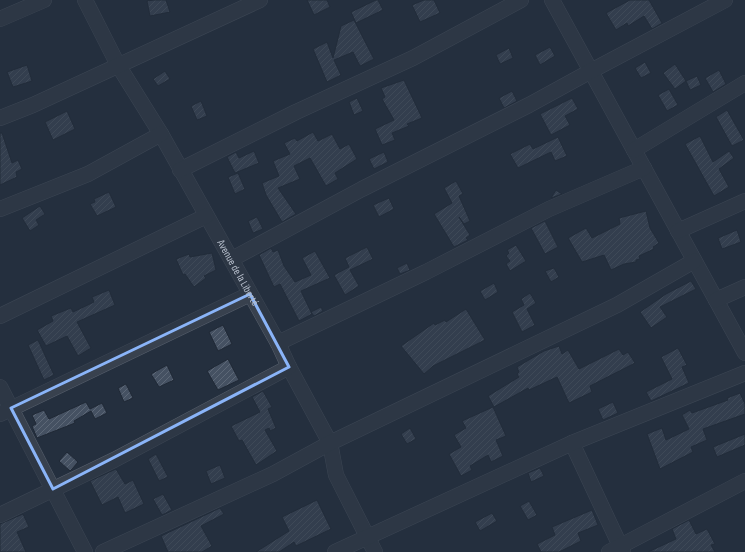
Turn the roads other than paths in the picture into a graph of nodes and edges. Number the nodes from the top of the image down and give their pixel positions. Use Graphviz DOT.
graph roads {
  1 [pos="44,0"];
  2 [pos="85,0"];
  3 [pos="260,0"];
  4 [pos="521,0"];
  5 [pos="725,0"];
  6 [pos="557,2"];
  7 [pos="0,19"];
  8 [pos="118,65"];
  9 [pos="591,71"];
  10 [pos="745,83"];
  11 [pos="0,118"];
  12 [pos="160,134"];
  13 [pos="634,150"];
  14 [pos="644,168"];
  15 [pos="180,170"];
  16 [pos="745,201"];
  17 [pos="0,209"];
  18 [pos="206,216"];
  19 [pos="678,231"];
  20 [pos="232,260"];
  21 [pos="694,261"];
  22 [pos="745,287"];
  23 [pos="250,294"];
  24 [pos="716,300"];
  25 [pos="0,316"];
  26 [pos="278,343"];
  27 [pos="745,353"];
  28 [pos="289,368"];
  29 [pos="745,373"];
  30 [pos="0,388"];
  31 [pos="5,411"];
  32 [pos="330,443"];
  33 [pos="572,443"];
  34 [pos="745,482"];
  35 [pos="53,489"];
  36 [pos="0,516"];
  37 [pos="367,537"];
  38 [pos="618,550"];
  39 [pos="85,552"];
  40 [pos="103,552"];
  41 [pos="335,552"];
  42 [pos="375,552"];
  1 -- 7 [label="street"];
  2 -- 8 [label="street, Avenue de la Liberté"];
  3 -- 8 [label="street"];
  4 -- 15 [label="street"];
  5 -- 9 [label="street"];
  6 -- 9 [label="street"];
  8 -- 11 [label="street"];
  8 -- 12 [label="street, Avenue de la Liberté"];
  9 -- 13 [label="street"];
  9 -- 20 [label="street"];
  10 -- 13 [label="street"];
  12 -- 15 [label="street, Avenue de la Liberté"];
  12 -- 17 [label="street"];
  13 -- 14 [label="street"];
  14 -- 19 [label="street"];
  14 -- 26 [label="street"];
  15 -- 18 [label="street, Avenue de la Liberté"];
  16 -- 19 [label="street"];
  18 -- 20 [label="street, Avenue de la Liberté"];
  18 -- 25 [label="street"];
  19 -- 21 [label="street"];
  20 -- 23 [label="street, Avenue de la Liberté"];
  21 -- 24 [label="street"];
  21 -- 32 [label="street"];
  22 -- 24 [label="street"];
  23 -- 26 [label="street, Avenue de la Liberté"];
  23 -- 31 [label="street"];
  24 -- 27 [label="street"];
  26 -- 28 [label="street, Avenue de la Liberté"];
  28 -- 32 [label="street, Avenue de la Liberté"];
  28 -- 35 [label="street"];
  29 -- 33 [label="street"];
  30 -- 31 [label="street"];
  31 -- 35 [label="street"];
  32 -- 37 [label="street, Avenue de la Liberté"];
  32 -- 40 [label="street"];
  33 -- 37 [label="street"];
  33 -- 38 [label="street"];
  34 -- 38 [label="street"];
  35 -- 36 [label="street"];
  35 -- 39 [label="street"];
  37 -- 41 [label="street"];
  37 -- 42 [label="street, Avenue de la Liberté"];
}
